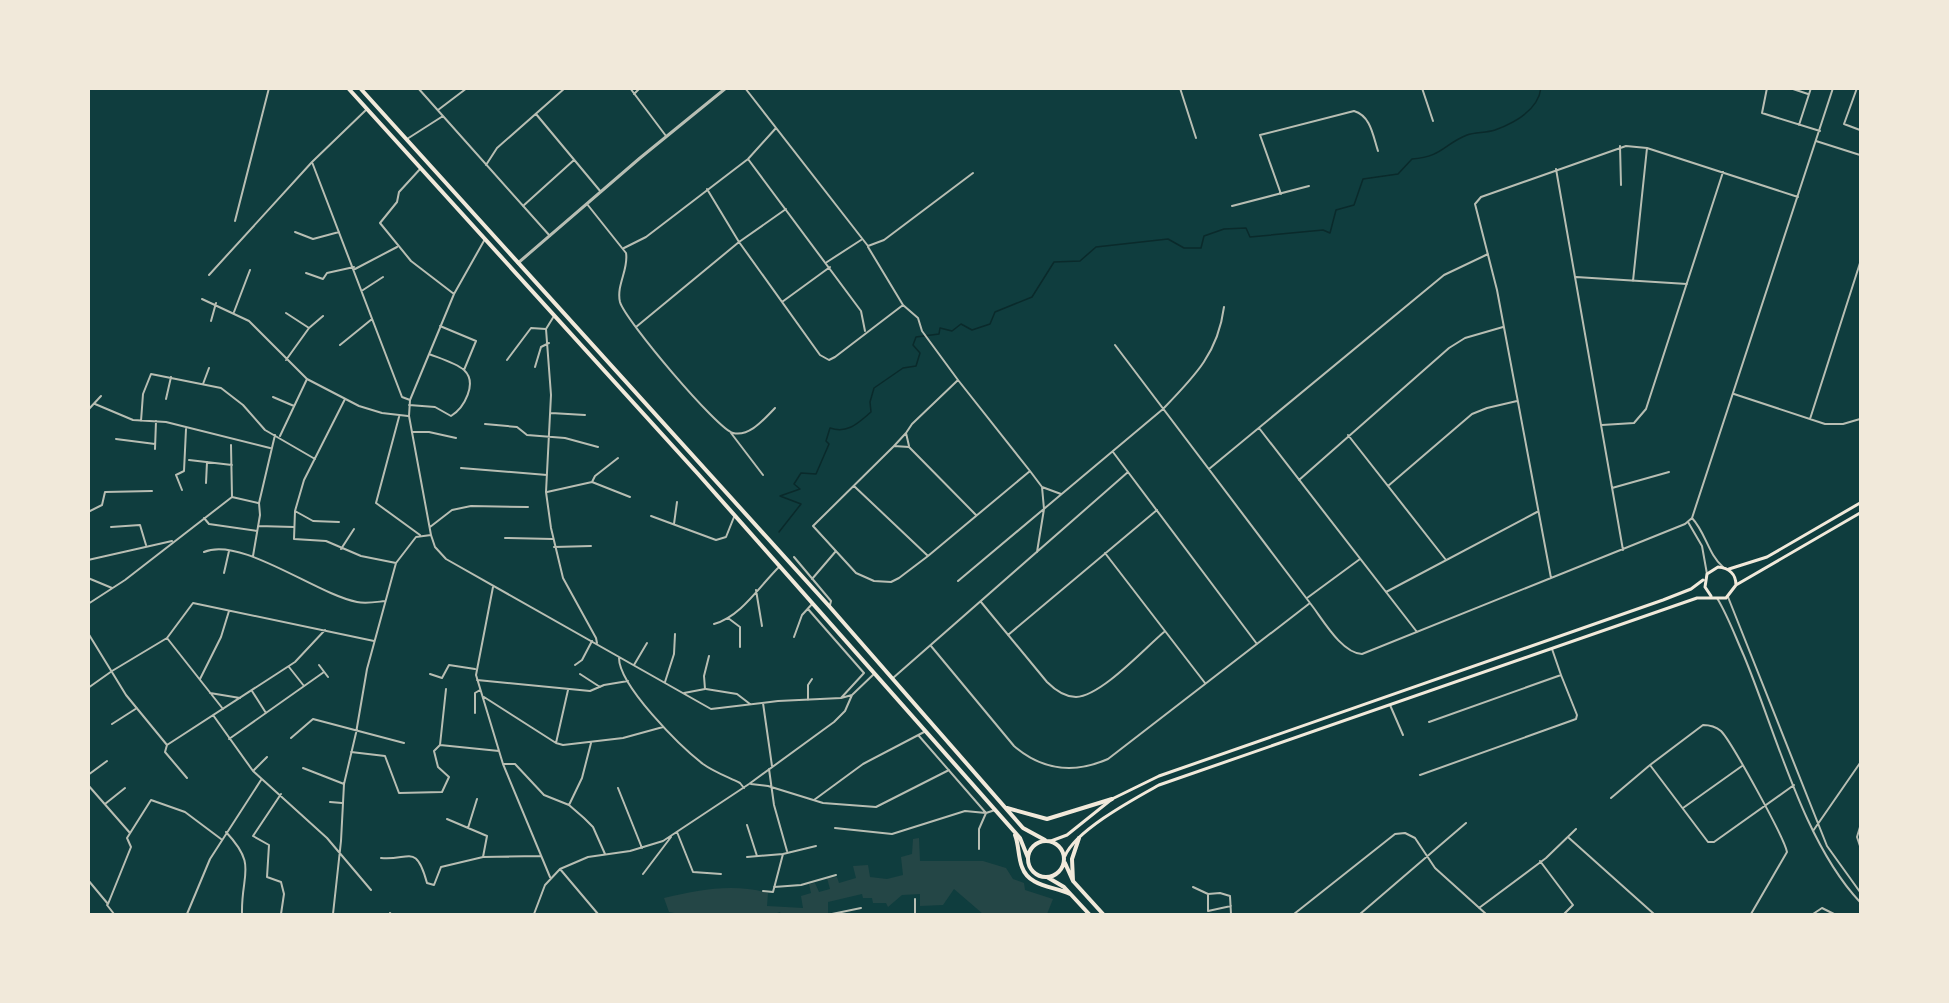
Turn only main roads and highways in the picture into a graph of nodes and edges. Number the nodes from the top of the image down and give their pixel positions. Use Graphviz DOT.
graph roads {
  1 [pos="348,88"];
  2 [pos="360,88"];
  3 [pos="1860,503"];
  4 [pos="1860,513"];
  5 [pos="1728,569"];
  6 [pos="1705,579"];
  7 [pos="1736,585"];
  8 [pos="1711,596"];
  9 [pos="1112,799"];
  10 [pos="1005,807"];
  11 [pos="1014,831"];
  12 [pos="1079,838"];
  13 [pos="1045,840"];
  14 [pos="1051,841"];
  15 [pos="1028,858"];
  16 [pos="1065,859"];
  17 [pos="1046,877"];
  18 [pos="1073,881"];
  19 [pos="1070,894"];
  20 [pos="1089,915"];
  21 [pos="1103,915"];
  1 -- 11 [label="main road"];
  2 -- 10 [label="main road"];
  3 -- 5 [label="main road"];
  4 -- 7 [label="main road"];
  5 -- 6 [label="main road"];
  5 -- 7 [label="main road"];
  6 -- 8 [label="main road"];
  6 -- 9 [label="main road"];
  7 -- 8 [label="main road"];
  8 -- 12 [label="main road"];
  9 -- 10 [label="main road"];
  9 -- 14 [label="main road"];
  10 -- 13 [label="main road"];
  11 -- 15 [label="main road"];
  11 -- 19 [label="main road"];
  12 -- 16 [label="main road"];
  12 -- 18 [label="main road"];
  13 -- 14 [label="main road"];
  13 -- 15 [label="main road"];
  14 -- 16 [label="main road"];
  15 -- 17 [label="main road"];
  16 -- 17 [label="main road"];
  16 -- 18 [label="main road"];
  17 -- 19 [label="main road"];
  18 -- 21 [label="main road"];
  19 -- 20 [label="main road"];
}
